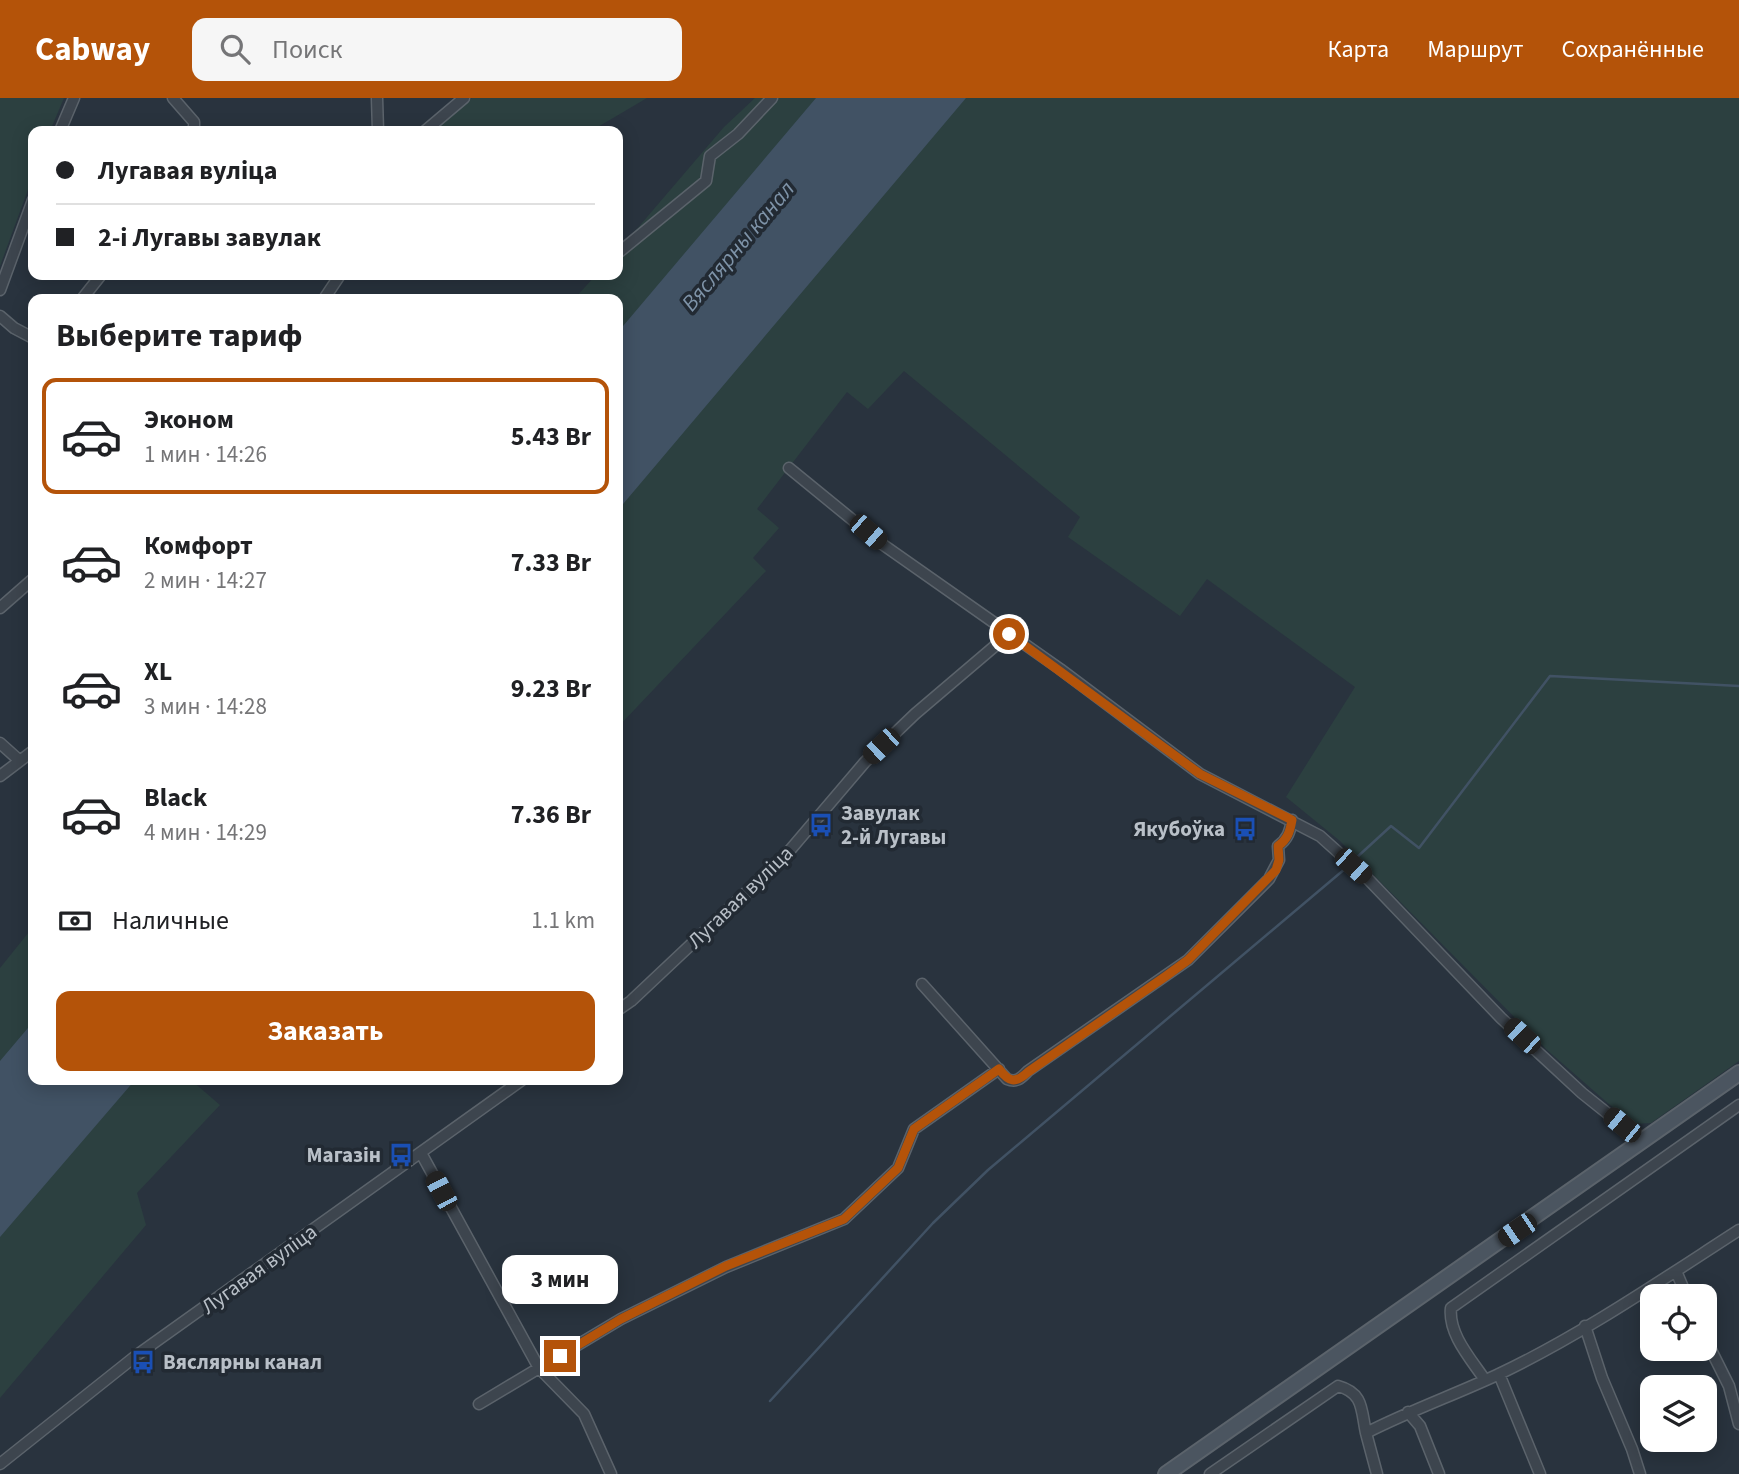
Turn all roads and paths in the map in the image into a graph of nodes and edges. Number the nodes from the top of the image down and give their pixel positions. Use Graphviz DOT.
graph roads {
  1 [pos="74,98"];
  2 [pos="173,98"];
  3 [pos="464,98"];
  4 [pos="772,98"];
  5 [pos="377,103"];
  6 [pos="62,126"];
  7 [pos="194,126"];
  8 [pos="379,126"];
  9 [pos="431,126"];
  10 [pos="28,214"];
  11 [pos="623,249"];
  12 [pos="97,280"];
  13 [pos="0,290"];
  14 [pos="86,294"];
  15 [pos="0,316"];
  16 [pos="28,335"];
  17 [pos="789,468"];
  18 [pos="28,583"];
  19 [pos="0,608"];
  20 [pos="1009,634"];
  21 [pos="0,743"];
  22 [pos="28,755"];
  23 [pos="20,761"];
  24 [pos="0,776"];
  25 [pos="1292,820"];
  26 [pos="922,984"];
  27 [pos="623,1007"];
  28 [pos="999,1069"];
  29 [pos="1739,1073"];
  30 [pos="515,1085"];
  31 [pos="1739,1105"];
  32 [pos="1642,1141"];
  33 [pos="421,1153"];
  34 [pos="1739,1230"];
  35 [pos="1676,1271"];
  36 [pos="1682,1284"];
  37 [pos="1586,1326"];
  38 [pos="1716,1361"];
  39 [pos="540,1368"];
  40 [pos="1499,1374"];
  41 [pos="1485,1380"];
  42 [pos="478,1404"];
  43 [pos="1408,1412"];
  44 [pos="1739,1422"];
  45 [pos="1366,1433"];
  46 [pos="0,1464"];
  47 [pos="611,1474"];
  48 [pos="1166,1474"];
  49 [pos="1210,1474"];
  50 [pos="1377,1474"];
  51 [pos="1439,1474"];
  52 [pos="1540,1474"];
  53 [pos="1640,1474"];
  1 -- 6 [label="street"];
  2 -- 7 [label="street"];
  3 -- 9 [label="street"];
  4 -- 11 [label="street"];
  5 -- 8 [label="street"];
  10 -- 13 [label="street"];
  12 -- 14 [label="street"];
  15 -- 16 [label="street"];
  17 -- 20 [label="street"];
  18 -- 19 [label="street"];
  20 -- 25 [label="street"];
  20 -- 27 [label="street, Лугавая вуліца"];
  21 -- 23 [label="street"];
  22 -- 23 [label="street"];
  23 -- 24 [label="street"];
  25 -- 28 [label="street"];
  25 -- 32 [label="street"];
  26 -- 28 [label="street"];
  28 -- 39 [label="street"];
  29 -- 32 [label="street"];
  30 -- 33 [label="street, Лугавая вуліца"];
  31 -- 41 [label="street"];
  32 -- 48 [label="street"];
  33 -- 39 [label="street"];
  33 -- 46 [label="street, Лугавая вуліца"];
  34 -- 35 [label="street"];
  35 -- 36 [label="street"];
  35 -- 37 [label="street"];
  37 -- 40 [label="street"];
  37 -- 53 [label="street"];
  38 -- 44 [label="street"];
  39 -- 42 [label="street"];
  39 -- 47 [label="street"];
  40 -- 41 [label="street"];
  40 -- 52 [label="street"];
  41 -- 43 [label="street"];
  43 -- 45 [label="street"];
  43 -- 51 [label="street"];
  45 -- 49 [label="street"];
  45 -- 50 [label="street"];
}
